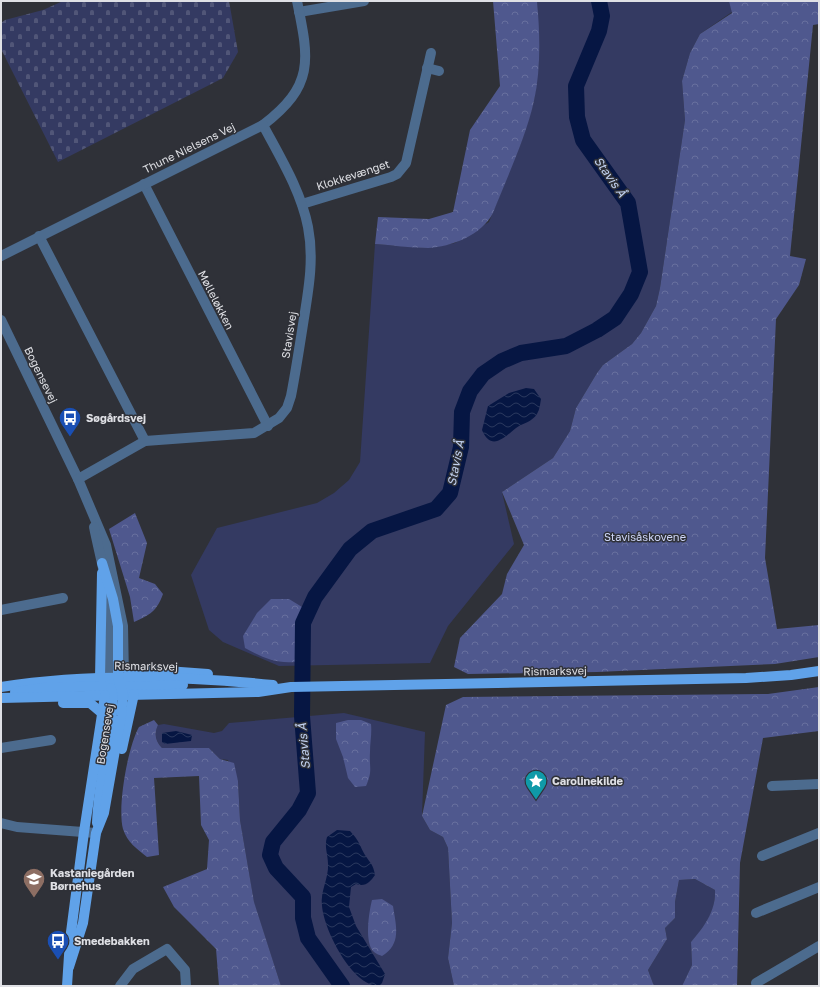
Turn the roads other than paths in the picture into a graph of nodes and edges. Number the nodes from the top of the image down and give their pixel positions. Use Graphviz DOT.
graph roads {
  1 [pos="297,1"];
  2 [pos="364,1"];
  3 [pos="300,12"];
  4 [pos="431,53"];
  5 [pos="427,68"];
  6 [pos="439,71"];
  7 [pos="263,125"];
  8 [pos="144,184"];
  9 [pos="302,204"];
  10 [pos="39,236"];
  11 [pos="1,256"];
  12 [pos="1,320"];
  13 [pos="268,426"];
  14 [pos="146,441"];
  15 [pos="78,479"];
  16 [pos="89,505"];
  17 [pos="102,563"];
  18 [pos="63,598"];
  19 [pos="1,610"];
  20 [pos="819,671"];
  21 [pos="115,684"];
  22 [pos="1,687"];
  23 [pos="291,687"];
  24 [pos="1,694"];
  25 [pos="134,694"];
  26 [pos="1,698"];
  27 [pos="1,703"];
  28 [pos="103,714"];
  29 [pos="51,740"];
  30 [pos="1,748"];
  31 [pos="819,784"];
  32 [pos="772,786"];
  33 [pos="104,813"];
  34 [pos="1,822"];
  35 [pos="84,832"];
  36 [pos="96,833"];
  37 [pos="819,833"];
  38 [pos="762,856"];
  39 [pos="819,887"];
  40 [pos="756,913"];
  41 [pos="819,946"];
  42 [pos="69,967"];
  43 [pos="756,983"];
  44 [pos="67,986"];
  45 [pos="120,986"];
  46 [pos="186,986"];
  1 -- 3 [label="street, Thune Nielsens Vej"];
  2 -- 3 [label="street"];
  3 -- 7 [label="street, Thune Nielsens Vej"];
  4 -- 5 [label="street, Klokkevænget"];
  5 -- 6 [label="street"];
  5 -- 9 [label="street, Klokkevænget"];
  7 -- 8 [label="street, Thune Nielsens Vej"];
  7 -- 9 [label="street, Stavisvej"];
  8 -- 10 [label="street, Thune Nielsens Vej"];
  8 -- 13 [label="street, Mølleløkken"];
  9 -- 13 [label="street, Stavisvej"];
  10 -- 11 [label="street, Thune Nielsens Vej"];
  10 -- 14 [label="street"];
  12 -- 15 [label="street, Bogensevej"];
  13 -- 14 [label="street, Stavisvej"];
  14 -- 15 [label="street, Stavisvej"];
  15 -- 16 [label="street, Bogensevej"];
  16 -- 17 [label="street, Bogensevej"];
  16 -- 21 [label="street, Bogensevej"];
  17 -- 21 [label="main road"];
  17 -- 21 [label="main road"];
  18 -- 19 [label="street"];
  20 -- 23 [label="main road, Rismarksvej"];
  21 -- 22 [label="main road, Rismarksvej"];
  21 -- 23 [label="main road"];
  21 -- 23 [label="main road"];
  21 -- 24 [label="main road"];
  21 -- 25 [label="main road, Rismarksvej"];
  21 -- 26 [label="main road, Rismarksvej"];
  21 -- 28 [label="main road, Bogensevej"];
  21 -- 33 [label="main road, Bogensevej"];
  21 -- 36 [label="main road"];
  23 -- 25 [label="main road, Rismarksvej"];
  25 -- 33 [label="main road"];
  27 -- 28 [label="main road"];
  28 -- 35 [label="main road, Bogensevej"];
  29 -- 30 [label="street"];
  31 -- 32 [label="street"];
  33 -- 36 [label="main road, Bogensevej"];
  34 -- 35 [label="street"];
  35 -- 36 [label="street"];
  35 -- 42 [label="main road, Bogensevej"];
  36 -- 42 [label="main road, Bogensevej"];
  37 -- 38 [label="street"];
  39 -- 40 [label="street"];
  41 -- 43 [label="street"];
  42 -- 44 [label="main road, Bogensevej"];
  45 -- 46 [label="street"];
}
